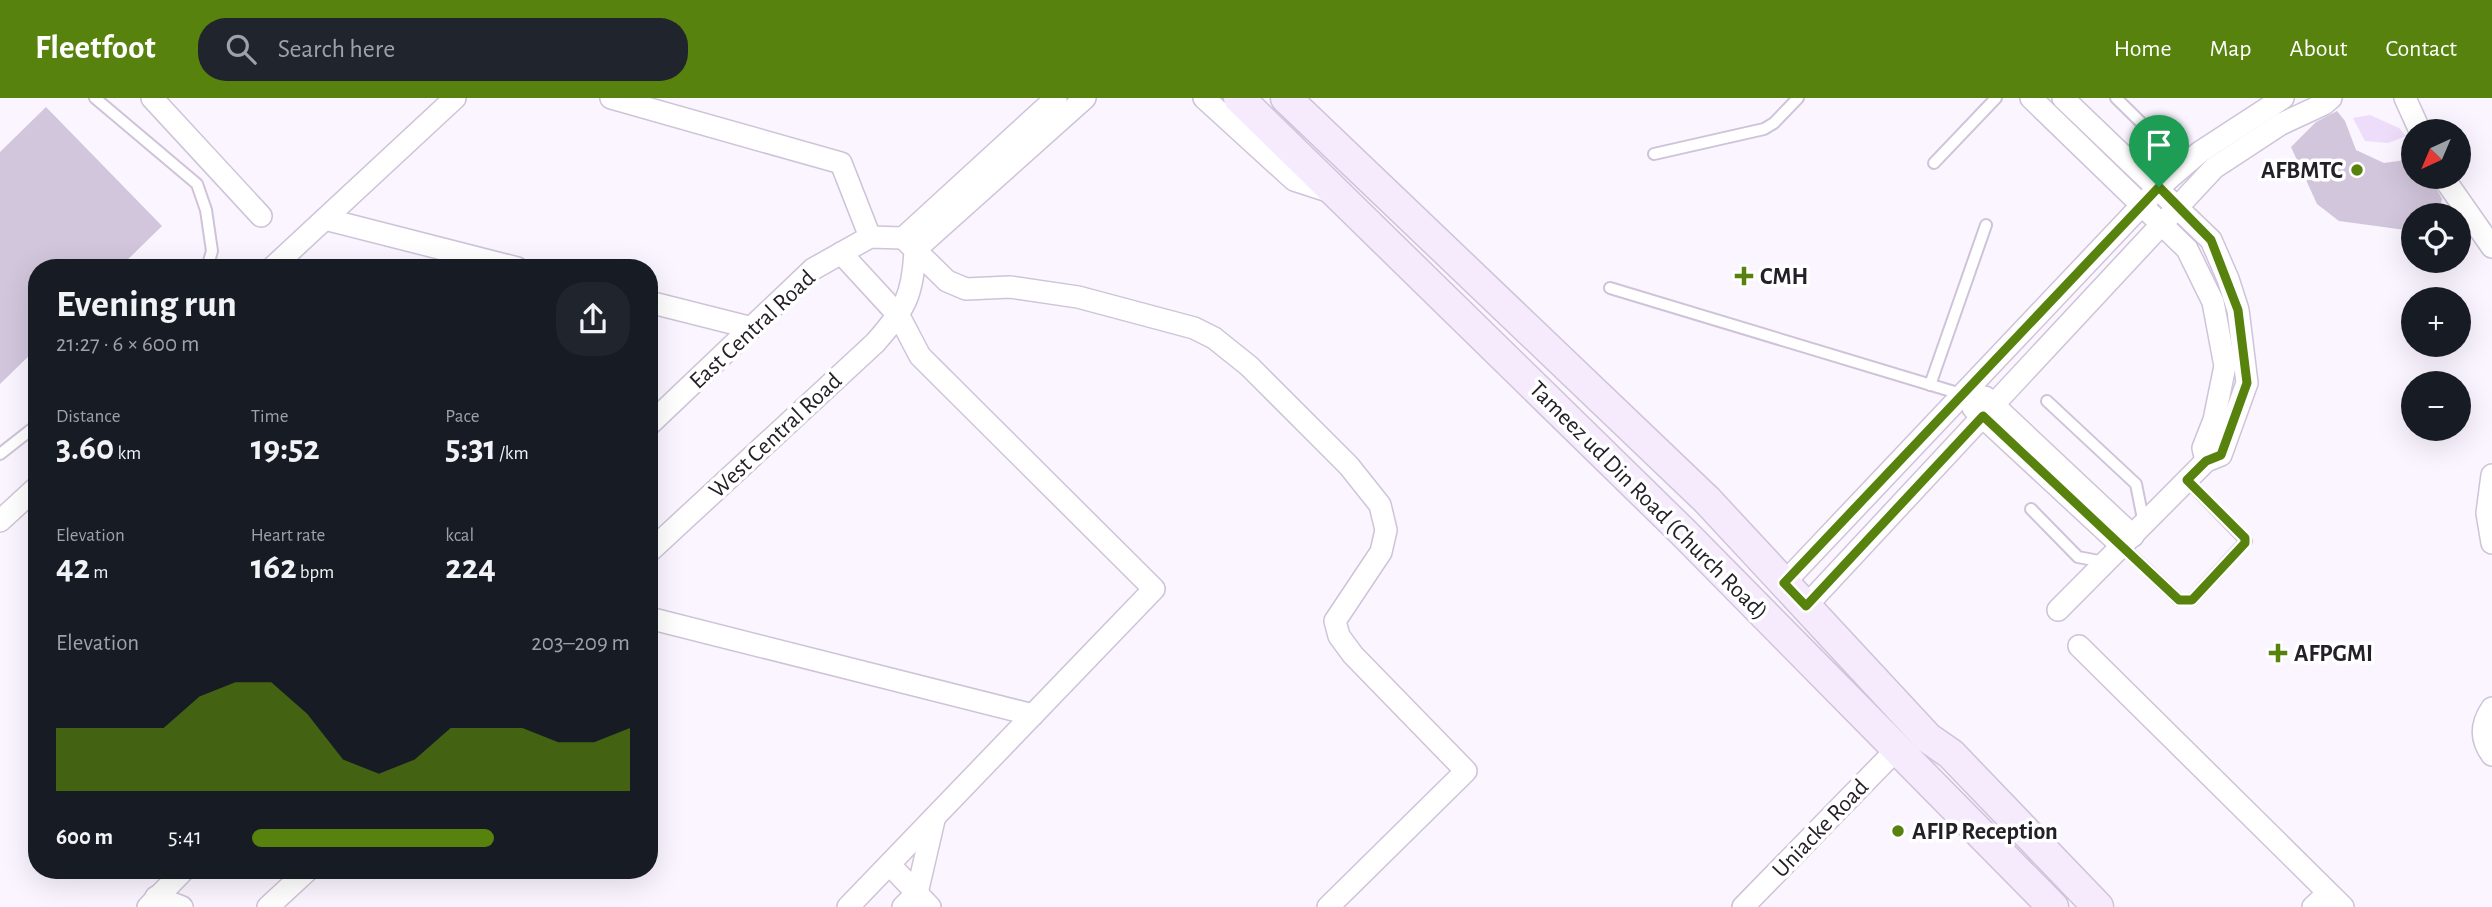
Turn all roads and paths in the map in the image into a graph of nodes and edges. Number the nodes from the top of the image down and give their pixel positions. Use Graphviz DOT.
graph roads {
  1 [pos="94,98"];
  2 [pos="152,98"];
  3 [pos="455,98"];
  4 [pos="611,98"];
  5 [pos="1056,98"];
  6 [pos="1085,98"];
  7 [pos="1204,98"];
  8 [pos="1239,98"];
  9 [pos="1286,98"];
  10 [pos="1798,98"];
  11 [pos="1996,98"];
  12 [pos="2031,98"];
  13 [pos="2063,98"];
  14 [pos="2116,98"];
  15 [pos="2283,98"];
  16 [pos="2331,98"];
  17 [pos="2404,98"];
  18 [pos="2414,119"];
  19 [pos="1654,154"];
  20 [pos="1934,163"];
  21 [pos="2182,166"];
  22 [pos="2159,187"];
  23 [pos="2451,189"];
  24 [pos="1337,194"];
  25 [pos="2143,205"];
  26 [pos="2178,206"];
  27 [pos="261,216"];
  28 [pos="325,219"];
  29 [pos="1986,225"];
  30 [pos="2162,225"];
  31 [pos="870,237"];
  32 [pos="909,244"];
  33 [pos="2492,247"];
  34 [pos="841,253"];
  35 [pos="210,259"];
  36 [pos="282,259"];
  37 [pos="482,259"];
  38 [pos="1610,288"];
  39 [pos="658,304"];
  40 [pos="899,316"];
  41 [pos="752,328"];
  42 [pos="1930,385"];
  43 [pos="1964,391"];
  44 [pos="2047,401"];
  45 [pos="1988,411"];
  46 [pos="658,417"];
  47 [pos="28,432"];
  48 [pos="0,454"];
  49 [pos="2206,461"];
  50 [pos="2492,475"];
  51 [pos="2187,480"];
  52 [pos="28,495"];
  53 [pos="1707,500"];
  54 [pos="2031,509"];
  55 [pos="0,521"];
  56 [pos="1682,531"];
  57 [pos="2133,536"];
  58 [pos="658,543"];
  59 [pos="2492,543"];
  60 [pos="2107,562"];
  61 [pos="1784,583"];
  62 [pos="1806,606"];
  63 [pos="2058,610"];
  64 [pos="658,620"];
  65 [pos="2079,646"];
  66 [pos="2492,708"];
  67 [pos="1033,715"];
  68 [pos="1897,749"];
  69 [pos="2492,755"];
  70 [pos="934,820"];
  71 [pos="890,865"];
  72 [pos="175,879"];
  73 [pos="298,879"];
  74 [pos="152,902"];
  75 [pos="917,902"];
  76 [pos="2328,902"];
  77 [pos="182,907"];
  78 [pos="268,907"];
  79 [pos="848,907"];
  80 [pos="1328,907"];
  81 [pos="1743,907"];
  82 [pos="2053,907"];
  83 [pos="2098,907"];
  1 -- 35 [label="lane"];
  2 -- 27 [label="street"];
  3 -- 28 [label="street"];
  4 -- 31 [label="street"];
  5 -- 32 [label="street"];
  6 -- 32 [label="street"];
  7 -- 24 [label="street"];
  8 -- 24 [label="main road, Tameez ud Din Road (Church Road)"];
  9 -- 53 [label="main road, Tameez ud Din Road (Church Road)"];
  10 -- 19 [label="lane"];
  11 -- 20 [label="lane"];
  12 -- 25 [label="street"];
  13 -- 22 [label="street"];
  14 -- 21 [label="lane"];
  15 -- 21 [label="street"];
  16 -- 26 [label="street"];
  17 -- 18 [label="street"];
  21 -- 22 [label="street"];
  22 -- 25 [label="street"];
  22 -- 26 [label="street"];
  23 -- 33 [label="street"];
  24 -- 56 [label="main road, Tameez ud Din Road (Church Road)"];
  25 -- 30 [label="street"];
  25 -- 43 [label="street"];
  26 -- 30 [label="street"];
  26 -- 49 [label="street"];
  28 -- 36 [label="street"];
  28 -- 37 [label="street"];
  29 -- 42 [label="lane"];
  30 -- 45 [label="street"];
  30 -- 49 [label="street"];
  31 -- 32 [label="street, East Central Road"];
  31 -- 34 [label="street, East Central Road"];
  32 -- 40 [label="street, West Central Road"];
  32 -- 80 [label="street"];
  34 -- 40 [label="street"];
  34 -- 41 [label="street, East Central Road"];
  38 -- 42 [label="lane"];
  39 -- 41 [label="street"];
  40 -- 58 [label="street, West Central Road"];
  40 -- 67 [label="street"];
  41 -- 46 [label="street, East Central Road"];
  42 -- 43 [label="lane"];
  43 -- 45 [label="street"];
  43 -- 61 [label="street"];
  44 -- 57 [label="lane"];
  45 -- 57 [label="street"];
  45 -- 62 [label="street"];
  47 -- 48 [label="lane"];
  49 -- 51 [label="street"];
  50 -- 59 [label="street"];
  51 -- 57 [label="street"];
  51 -- 57 [label="lane"];
  52 -- 55 [label="street"];
  53 -- 56 [label="main road"];
  53 -- 61 [label="main road, Tameez ud Din Road (Church Road)"];
  54 -- 60 [label="lane"];
  56 -- 68 [label="main road, Tameez ud Din Road (Church Road)"];
  57 -- 60 [label="street"];
  60 -- 63 [label="street"];
  61 -- 62 [label="main road, Tameez ud Din Road (Church Road)"];
  62 -- 83 [label="main road, Tameez ud Din Road (Church Road)"];
  64 -- 67 [label="street"];
  65 -- 76 [label="street"];
  66 -- 69 [label="street"];
  67 -- 70 [label="street"];
  68 -- 81 [label="street, Uniacke Road"];
  68 -- 82 [label="main road, Tameez ud Din Road (Church Road)"];
  70 -- 71 [label="street"];
  70 -- 75 [label="street"];
  71 -- 75 [label="street"];
  71 -- 79 [label="street"];
  72 -- 74 [label="street"];
  73 -- 78 [label="street"];
  74 -- 77 [label="street"];
}
